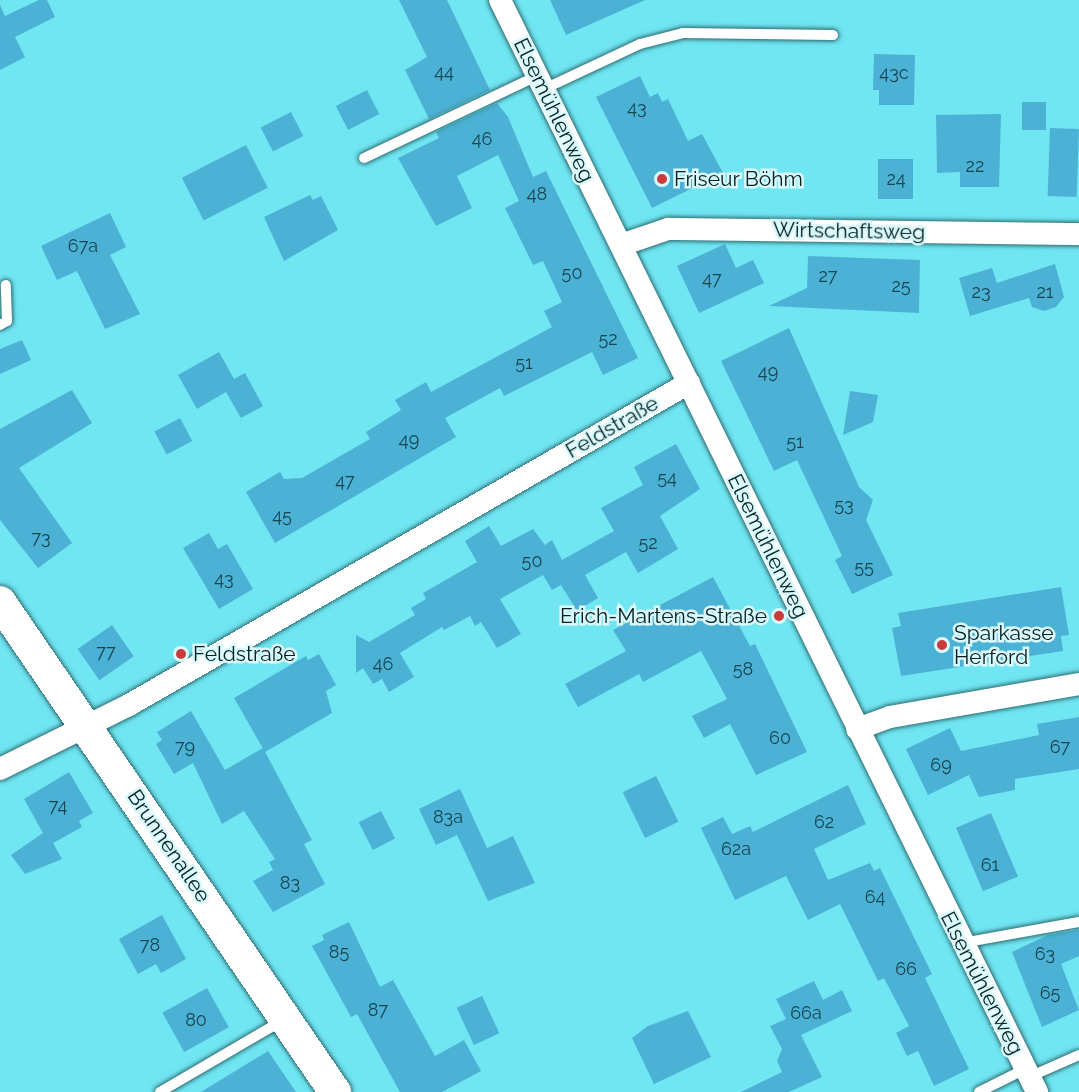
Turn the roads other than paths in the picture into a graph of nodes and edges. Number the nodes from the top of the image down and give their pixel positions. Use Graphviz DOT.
graph roads {
  1 [pos="500,0"];
  2 [pos="833,35"];
  3 [pos="541,83"];
  4 [pos="364,158"];
  5 [pos="1079,234"];
  6 [pos="621,245"];
  7 [pos="6,285"];
  8 [pos="0,325"];
  9 [pos="689,383"];
  10 [pos="0,602"];
  11 [pos="1079,684"];
  12 [pos="86,724"];
  13 [pos="857,729"];
  14 [pos="0,769"];
  15 [pos="1079,922"];
  16 [pos="962,943"];
  17 [pos="286,1018"];
  18 [pos="1079,1055"];
  19 [pos="1031,1079"];
  20 [pos="160,1092"];
  21 [pos="335,1092"];
  22 [pos="979,1092"];
  1 -- 3 [label="street, Elsemühlenweg"];
  2 -- 3 [label="lane"];
  3 -- 4 [label="lane"];
  3 -- 6 [label="street, Elsemühlenweg"];
  5 -- 6 [label="street, Wirtschaftsweg"];
  6 -- 9 [label="street, Elsemühlenweg"];
  7 -- 8 [label="lane"];
  9 -- 12 [label="street, Feldstraße"];
  9 -- 13 [label="street, Elsemühlenweg"];
  10 -- 12 [label="street, Brunnenallee"];
  11 -- 13 [label="street"];
  12 -- 14 [label="street, Feldstraße"];
  12 -- 17 [label="street, Brunnenallee"];
  13 -- 16 [label="street, Elsemühlenweg"];
  15 -- 16 [label="lane"];
  16 -- 19 [label="street, Elsemühlenweg"];
  17 -- 20 [label="lane"];
  17 -- 21 [label="street, Brunnenallee"];
  18 -- 19 [label="lane"];
  19 -- 22 [label="lane"];
}
